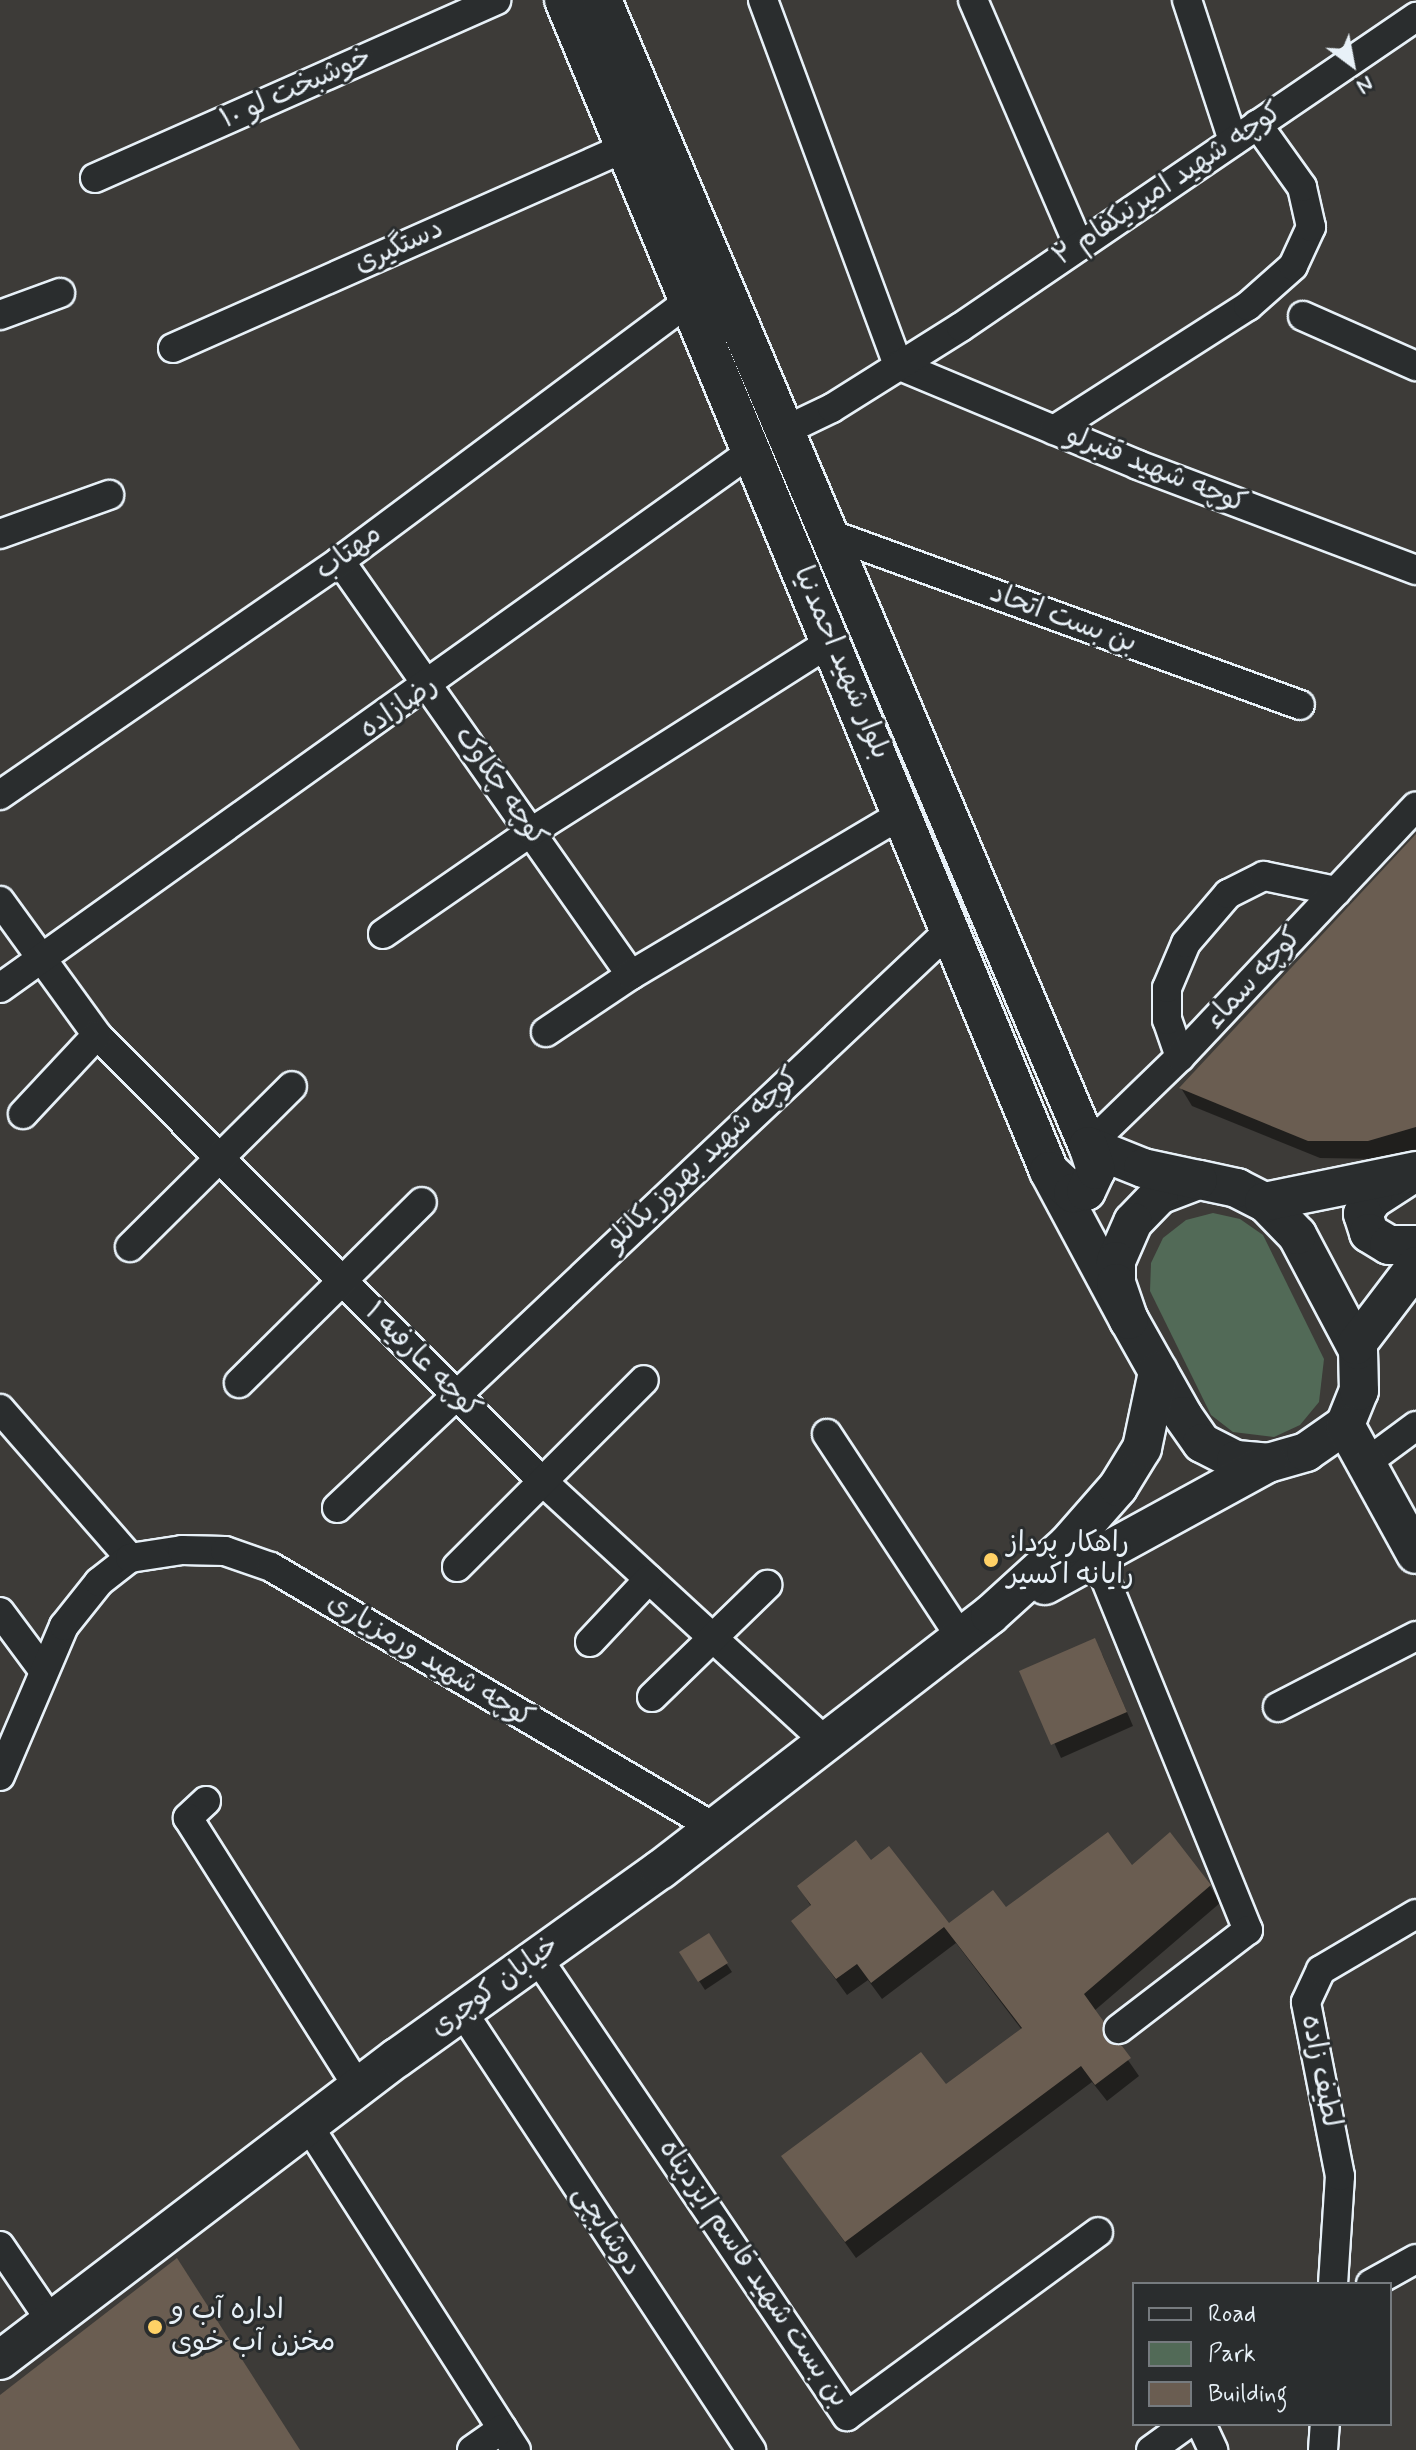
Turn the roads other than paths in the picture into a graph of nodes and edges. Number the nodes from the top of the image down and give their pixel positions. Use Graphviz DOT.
graph roads {
  1 [pos="496,0"];
  2 [pos="564,0"];
  3 [pos="602,0"];
  4 [pos="763,0"];
  5 [pos="973,0"];
  6 [pos="1187,0"];
  7 [pos="1416,17"];
  8 [pos="1257,124"];
  9 [pos="1233,141"];
  10 [pos="626,147"];
  11 [pos="95,178"];
  12 [pos="1079,246"];
  13 [pos="60,293"];
  14 [pos="690,300"];
  15 [pos="0,315"];
  16 [pos="1303,316"];
  17 [pos="173,348"];
  18 [pos="898,365"];
  19 [pos="1416,366"];
  20 [pos="1054,430"];
  21 [pos="768,441"];
  22 [pos="109,495"];
  23 [pos="827,533"];
  24 [pos="0,534"];
  25 [pos="340,561"];
  26 [pos="1416,570"];
  27 [pos="832,641"];
  28 [pos="429,686"];
  29 [pos="1300,705"];
  30 [pos="0,795"];
  31 [pos="1416,807"];
  32 [pos="904,813"];
  33 [pos="531,832"];
  34 [pos="1336,891"];
  35 [pos="0,901"];
  36 [pos="952,928"];
  37 [pos="383,934"];
  38 [pos="41,959"];
  39 [pos="631,975"];
  40 [pos="0,988"];
  41 [pos="546,1032"];
  42 [pos="97,1035"];
  43 [pos="1180,1057"];
  44 [pos="292,1086"];
  45 [pos="23,1114"];
  46 [pos="1088,1146"];
  47 [pos="218,1158"];
  48 [pos="1049,1171"];
  49 [pos="1416,1172"];
  50 [pos="1198,1180"];
  51 [pos="422,1202"];
  52 [pos="1264,1202"];
  53 [pos="1416,1245"];
  54 [pos="130,1247"];
  55 [pos="1416,1266"];
  56 [pos="343,1283"];
  57 [pos="1129,1320"];
  58 [pos="1356,1345"];
  59 [pos="1158,1372"];
  60 [pos="644,1380"];
  61 [pos="239,1383"];
  62 [pos="453,1393"];
  63 [pos="0,1409"];
  64 [pos="1345,1425"];
  65 [pos="1416,1426"];
  66 [pos="827,1434"];
  67 [pos="1268,1463"];
  68 [pos="1366,1463"];
  69 [pos="540,1479"];
  70 [pos="337,1508"];
  71 [pos="1416,1554"];
  72 [pos="1096,1556"];
  73 [pos="130,1558"];
  74 [pos="457,1567"];
  75 [pos="649,1579"];
  76 [pos="767,1585"];
  77 [pos="0,1612"];
  78 [pos="990,1615"];
  79 [pos="1416,1636"];
  80 [pos="712,1637"];
  81 [pos="961,1638"];
  82 [pos="590,1642"];
  83 [pos="43,1670"];
  84 [pos="652,1697"];
  85 [pos="1278,1707"];
  86 [pos="826,1742"];
  87 [pos="2,1764"];
  88 [pos="206,1801"];
  89 [pos="715,1828"];
  90 [pos="1416,1914"];
  91 [pos="537,1957"];
  92 [pos="462,2011"];
  93 [pos="1119,2029"];
  94 [pos="358,2087"];
  95 [pos="308,2125"];
  96 [pos="1098,2232"];
  97 [pos="0,2246"];
  98 [pos="1416,2259"];
  99 [pos="1333,2282"];
  100 [pos="1375,2282"];
  101 [pos="51,2321"];
  102 [pos="0,2360"];
  103 [pos="1184,2426"];
  104 [pos="1202,2426"];
  105 [pos="1325,2426"];
  106 [pos="509,2439"];
  107 [pos="472,2450"];
  108 [pos="751,2450"];
  109 [pos="1151,2450"];
  110 [pos="1213,2450"];
  111 [pos="1323,2450"];
  1 -- 11 [label="street, خوشبخت لو ۱۰"];
  2 -- 10 [label="main road, بلوار شهید احمدنیا"];
  3 -- 21 [label="main road, بلوار شهید احمدنیا"];
  4 -- 18 [label="street"];
  5 -- 12 [label="street"];
  6 -- 9 [label="street"];
  7 -- 8 [label="street, کوچه شهید امیرنیکفام ۲"];
  8 -- 9 [label="street, کوچه شهید امیرنیکفام ۲"];
  8 -- 20 [label="street"];
  9 -- 12 [label="street, کوچه شهید امیرنیکفام ۲"];
  10 -- 14 [label="main road, بلوار شهید احمدنیا"];
  10 -- 17 [label="street, دستگیری"];
  12 -- 18 [label="street, کوچه شهید امیرنیکفام ۲"];
  13 -- 15 [label="street"];
  14 -- 21 [label="main road, بلوار شهید احمدنیا"];
  14 -- 25 [label="street, مهتاب"];
  16 -- 19 [label="street"];
  18 -- 20 [label="street, کوچه شهید قنبرلو"];
  18 -- 21 [label="street, رضازاده"];
  20 -- 26 [label="street, کوچه شهید قنبرلو"];
  21 -- 23 [label="main road, بلوار شهید احمدنیا"];
  21 -- 27 [label="main road, بلوار شهید احمدنیا"];
  21 -- 28 [label="street, رضازاده"];
  22 -- 24 [label="street"];
  23 -- 29 [label="street, بن بست اتحاد"];
  23 -- 46 [label="main road, بلوار شهید احمدنیا"];
  25 -- 28 [label="street, کوچه چکاوک"];
  25 -- 30 [label="street, مهتاب"];
  27 -- 32 [label="main road, بلوار شهید احمدنیا"];
  27 -- 33 [label="street"];
  28 -- 33 [label="street, کوچه چکاوک"];
  28 -- 38 [label="street, رضازاده"];
  31 -- 34 [label="street, کوچه سماء"];
  32 -- 36 [label="main road, بلوار شهید احمدنیا"];
  32 -- 39 [label="street"];
  33 -- 37 [label="street"];
  33 -- 39 [label="street, کوچه چکاوک"];
  34 -- 43 [label="street, کوچه سماء"];
  34 -- 43 [label="street"];
  35 -- 38 [label="street, کوچه عارفیه ۱"];
  36 -- 48 [label="main road, بلوار شهید احمدنیا"];
  36 -- 62 [label="street, کوچه شهید بهروز یکانلو"];
  38 -- 40 [label="street, رضازاده"];
  38 -- 42 [label="street, کوچه عارفیه ۱"];
  39 -- 41 [label="street"];
  42 -- 45 [label="street"];
  42 -- 47 [label="street, کوچه عارفیه ۱"];
  43 -- 46 [label="street, کوچه سماء"];
  44 -- 47 [label="street"];
  46 -- 48 [label="main road"];
  46 -- 50 [label="main road"];
  47 -- 54 [label="street"];
  47 -- 56 [label="street, کوچه عارفیه ۱"];
  48 -- 57 [label="main road, بلوار شهید احمدنیا"];
  49 -- 52 [label="main road"];
  49 -- 53 [label="main road"];
  50 -- 52 [label="main road"];
  50 -- 57 [label="main road"];
  51 -- 56 [label="street"];
  52 -- 58 [label="main road"];
  55 -- 58 [label="main road"];
  56 -- 61 [label="street"];
  56 -- 62 [label="street, کوچه عارفیه ۱"];
  57 -- 59 [label="main road"];
  58 -- 64 [label="main road"];
  59 -- 67 [label="main road"];
  59 -- 78 [label="main road, خیابان کوچری"];
  60 -- 69 [label="street"];
  62 -- 69 [label="street, کوچه عارفیه ۱"];
  62 -- 70 [label="street, کوچه شهید بهروز یکانلو"];
  63 -- 73 [label="street"];
  64 -- 67 [label="main road"];
  64 -- 68 [label="main road"];
  65 -- 68 [label="street"];
  66 -- 81 [label="street"];
  67 -- 72 [label="main road, خیابان کوچری"];
  68 -- 71 [label="main road"];
  69 -- 74 [label="street"];
  69 -- 75 [label="street, کوچه عارفیه ۱"];
  72 -- 78 [label="main road, خیابان کوچری"];
  72 -- 93 [label="street"];
  73 -- 83 [label="street"];
  73 -- 89 [label="street, کوچه شهید ورمزیاری"];
  75 -- 80 [label="street, کوچه عارفیه ۱"];
  75 -- 82 [label="street"];
  76 -- 80 [label="street"];
  77 -- 83 [label="street"];
  78 -- 81 [label="main road, خیابان کوچری"];
  79 -- 85 [label="street"];
  80 -- 84 [label="street"];
  80 -- 86 [label="street, کوچه عارفیه ۱"];
  81 -- 86 [label="main road, خیابان کوچری"];
  83 -- 87 [label="street"];
  86 -- 89 [label="main road, خیابان کوچری"];
  88 -- 94 [label="street"];
  89 -- 91 [label="main road, خیابان کوچری"];
  90 -- 99 [label="street, لطیف زاده"];
  91 -- 92 [label="main road, خیابان کوچری"];
  91 -- 96 [label="street, بن بست شهید قاسم ایزدپناه"];
  92 -- 94 [label="main road, خیابان کوچری"];
  92 -- 108 [label="street, دوشابچی"];
  94 -- 95 [label="main road, خیابان کوچری"];
  95 -- 101 [label="main road, خیابان کوچری"];
  95 -- 106 [label="street"];
  97 -- 101 [label="street"];
  98 -- 100 [label="street"];
  101 -- 102 [label="main road, خیابان کوچری"];
  103 -- 109 [label="street"];
  104 -- 110 [label="street"];
  105 -- 111 [label="street"];
  106 -- 107 [label="street"];
}
